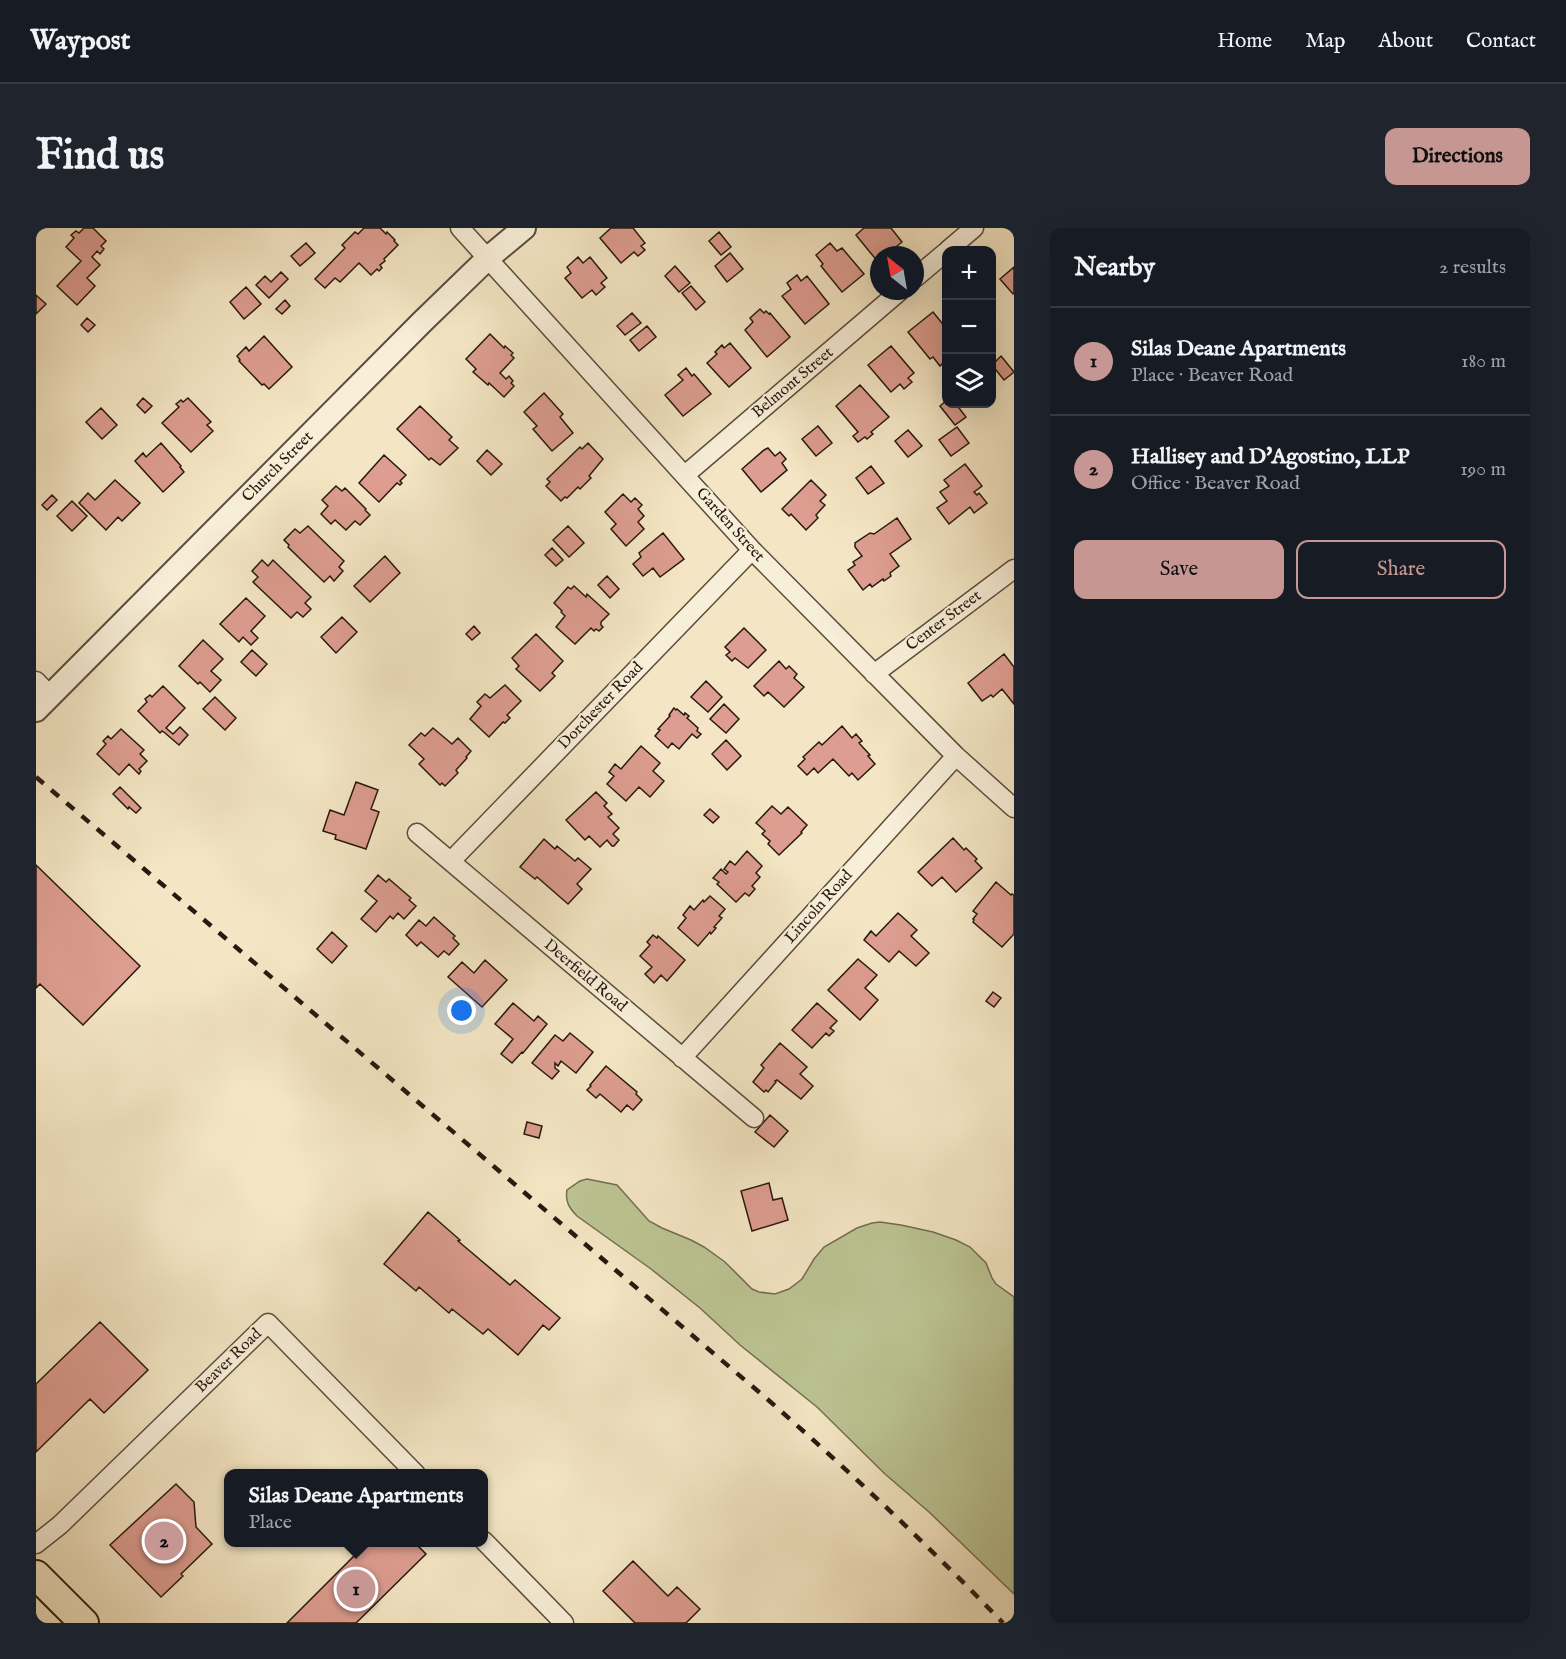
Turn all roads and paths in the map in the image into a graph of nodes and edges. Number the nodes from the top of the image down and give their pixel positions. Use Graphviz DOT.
graph roads {
  1 [pos="460,228"];
  2 [pos="524,228"];
  3 [pos="974,228"];
  4 [pos="953,246"];
  5 [pos="942,255"];
  6 [pos="488,258"];
  7 [pos="924,270"];
  8 [pos="889,300"];
  9 [pos="685,475"];
  10 [pos="752,550"];
  11 [pos="1014,568"];
  12 [pos="874,674"];
  13 [pos="41,696"];
  14 [pos="956,756"];
  15 [pos="1014,808"];
  16 [pos="417,833"];
  17 [pos="451,861"];
  18 [pos="682,1058"];
  19 [pos="754,1119"];
  20 [pos="412,1469"];
  21 [pos="36,1544"];
  22 [pos="488,1547"];
  23 [pos="36,1575"];
  24 [pos="84,1623"];
  25 [pos="564,1623"];
  1 -- 6 [label="street, Garden Street"];
  2 -- 6 [label="street, Church Street"];
  3 -- 4 [label="street"];
  5 -- 7 [label="street"];
  6 -- 9 [label="street, Garden Street"];
  6 -- 13 [label="street, Church Street"];
  8 -- 9 [label="street, Belmont Street"];
  9 -- 10 [label="street, Garden Street"];
  10 -- 12 [label="street, Garden Street"];
  10 -- 17 [label="street, Dorchester Road"];
  11 -- 12 [label="street, Center Street"];
  12 -- 14 [label="street, Garden Street"];
  14 -- 15 [label="street, Garden Street"];
  14 -- 18 [label="street, Lincoln Road"];
  16 -- 17 [label="street, Deerfield Road"];
  17 -- 18 [label="street, Deerfield Road"];
  18 -- 19 [label="street, Deerfield Road"];
  20 -- 21 [label="street, Beaver Road"];
  22 -- 25 [label="street"];
  23 -- 24 [label="main road"];
}
